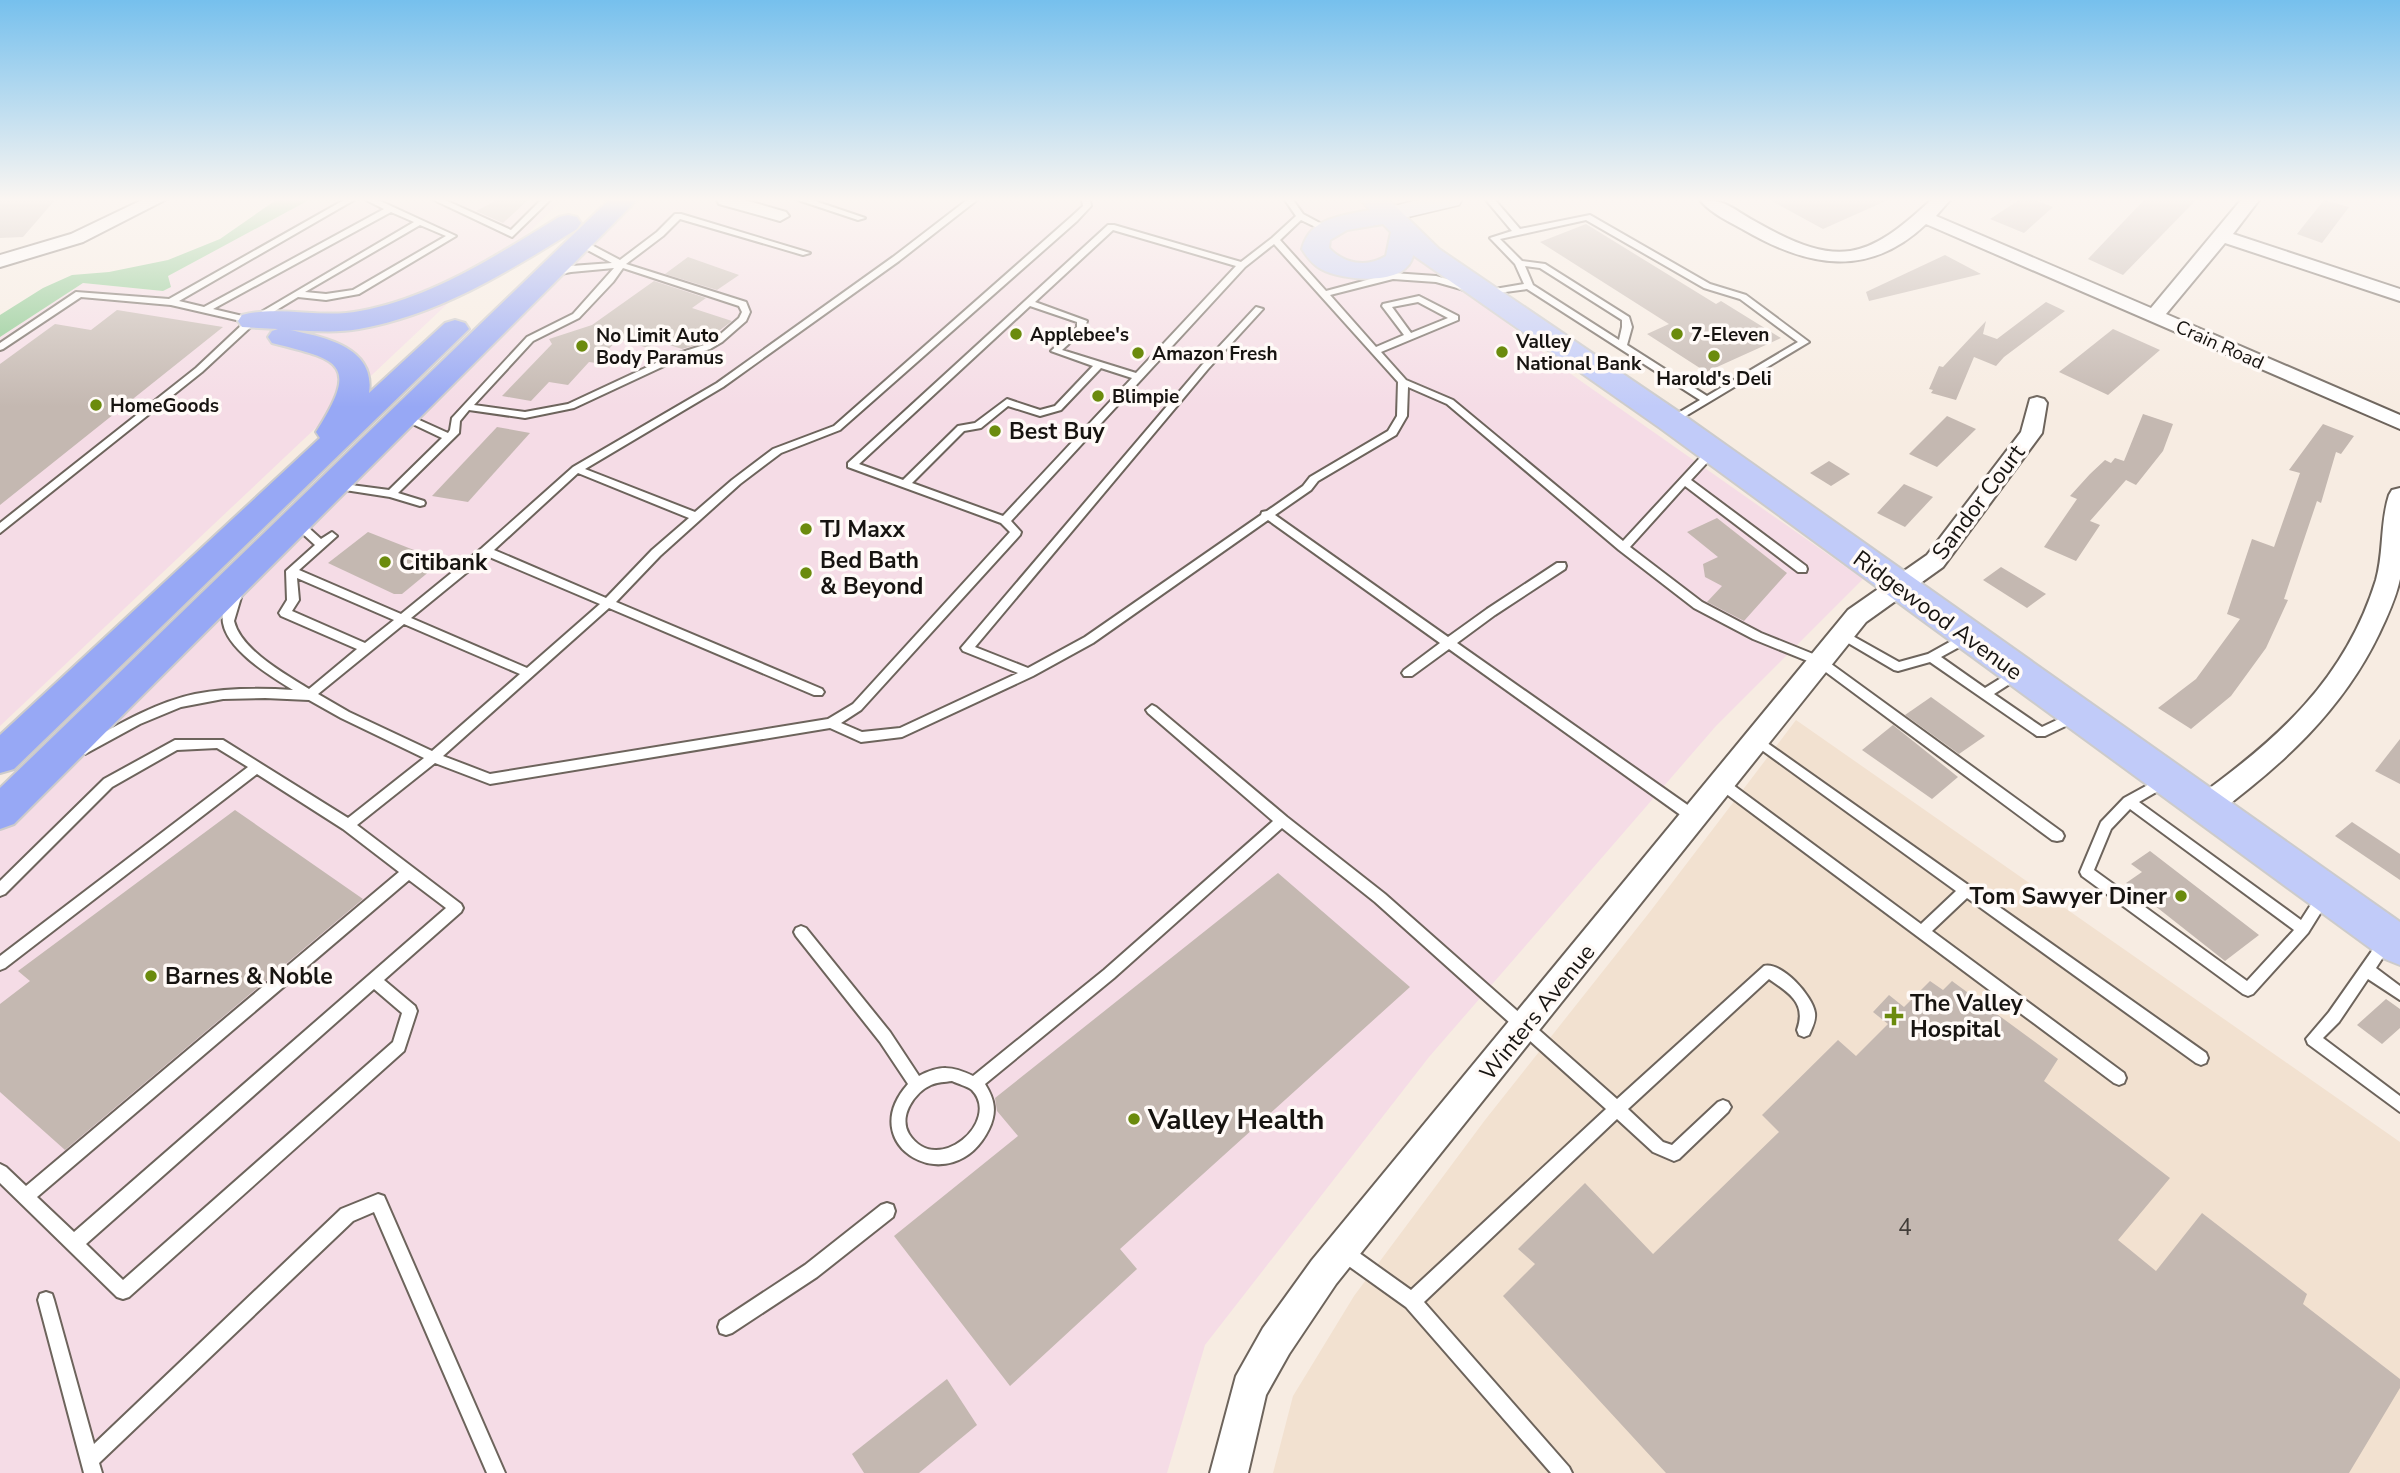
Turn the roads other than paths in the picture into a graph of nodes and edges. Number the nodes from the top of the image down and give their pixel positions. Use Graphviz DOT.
graph roads {
  1 [pos="229,269"];
  2 [pos="281,269"];
  3 [pos="340,269"];
  4 [pos="396,269"];
  5 [pos="494,269"];
  6 [pos="511,269"];
  7 [pos="547,269"];
  8 [pos="574,269"];
  9 [pos="619,269"];
  10 [pos="634,269"];
  11 [pos="879,269"];
  12 [pos="1017,269"];
  13 [pos="1065,269"];
  14 [pos="1239,269"];
  15 [pos="1302,269"];
  16 [pos="1348,269"];
  17 [pos="1381,269"];
  18 [pos="1451,269"];
  19 [pos="1465,269"];
  20 [pos="1522,269"];
  21 [pos="1546,269"];
  22 [pos="1677,269"];
  23 [pos="2045,269"];
  24 [pos="2194,269"];
  25 [pos="2321,269"];
  26 [pos="546,277"];
  27 [pos="1529,286"];
  28 [pos="1481,289"];
  29 [pos="296,294"];
  30 [pos="1325,294"];
  31 [pos="2400,295"];
  32 [pos="171,302"];
  33 [pos="1028,302"];
  34 [pos="1259,309"];
  35 [pos="205,310"];
  36 [pos="2155,315"];
  37 [pos="252,321"];
  38 [pos="1591,326"];
  39 [pos="1627,327"];
  40 [pos="1409,337"];
  41 [pos="1622,346"];
  42 [pos="0,347"];
  43 [pos="1374,351"];
  44 [pos="1099,365"];
  45 [pos="1138,377"];
  46 [pos="1403,382"];
  47 [pos="1705,399"];
  48 [pos="2037,402"];
  49 [pos="467,407"];
  50 [pos="403,416"];
  51 [pos="1671,421"];
  52 [pos="2400,422"];
  53 [pos="449,437"];
  54 [pos="1713,450"];
  55 [pos="577,469"];
  56 [pos="323,473"];
  57 [pos="1684,480"];
  58 [pos="904,485"];
  59 [pos="391,494"];
  60 [pos="2400,495"];
  61 [pos="420,503"];
  62 [pos="1266,514"];
  63 [pos="697,517"];
  64 [pos="295,521"];
  65 [pos="1004,521"];
  66 [pos="0,529"];
  67 [pos="332,536"];
  68 [pos="321,545"];
  69 [pos="1623,547"];
  70 [pos="486,551"];
  71 [pos="1561,566"];
  72 [pos="1802,569"];
  73 [pos="248,571"];
  74 [pos="292,571"];
  75 [pos="2394,580"];
  76 [pos="1900,587"];
  77 [pos="609,602"];
  78 [pos="403,617"];
  79 [pos="1842,634"];
  80 [pos="1968,637"];
  81 [pos="1450,642"];
  82 [pos="365,648"];
  83 [pos="1932,657"];
  84 [pos="1819,661"];
  85 [pos="529,673"];
  86 [pos="1029,673"];
  87 [pos="1408,673"];
  88 [pos="2018,673"];
  89 [pos="818,692"];
  90 [pos="1985,694"];
  91 [pos="308,696"];
  92 [pos="1152,710"];
  93 [pos="2077,715"];
  94 [pos="831,723"];
  95 [pos="1756,740"];
  96 [pos="8,743"];
  97 [pos="433,758"];
  98 [pos="256,768"];
  99 [pos="43,771"];
  100 [pos="2166,780"];
  101 [pos="1721,783"];
  102 [pos="2129,802"];
  103 [pos="2205,807"];
  104 [pos="0,813"];
  105 [pos="1693,817"];
  106 [pos="1282,821"];
  107 [pos="348,825"];
  108 [pos="2057,836"];
  109 [pos="410,871"];
  110 [pos="0,890"];
  111 [pos="1966,890"];
  112 [pos="2326,893"];
  113 [pos="2303,929"];
  114 [pos="801,932"];
  115 [pos="1922,932"];
  116 [pos="2395,942"];
  117 [pos="0,964"];
  118 [pos="2366,969"];
  119 [pos="374,981"];
  120 [pos="2400,994"];
  121 [pos="1525,1027"];
  122 [pos="1804,1030"];
  123 [pos="2201,1058"];
  124 [pos="2119,1077"];
  125 [pos="975,1083"];
  126 [pos="917,1085"];
  127 [pos="2400,1105"];
  128 [pos="1723,1107"];
  129 [pos="1617,1109"];
  130 [pos="0,1172"];
  131 [pos="25,1197"];
  132 [pos="887,1211"];
  133 [pos="74,1244"];
  134 [pos="1341,1251"];
  135 [pos="46,1300"];
  136 [pos="1412,1301"];
  137 [pos="726,1327"];
  138 [pos="91,1467"];
  139 [pos="496,1473"];
  140 [pos="1228,1473"];
  141 [pos="1563,1473"];
  1 -- 32 [label="lane"];
  2 -- 35 [label="lane"];
  3 -- 29 [label="lane"];
  4 -- 29 [label="lane"];
  5 -- 37 [label="highway"];
  6 -- 56 [label="highway"];
  7 -- 26 [label="highway"];
  8 -- 26 [label="lane"];
  9 -- 49 [label="lane"];
  10 -- 49 [label="lane"];
  11 -- 55 [label="lane"];
  12 -- 63 [label="lane"];
  13 -- 33 [label="lane"];
  14 -- 45 [label="lane"];
  15 -- 30 [label="lane"];
  16 -- 17 [label="main road"];
  18 -- 28 [label="main road, Ridgewood Avenue"];
  19 -- 28 [label="main road, Ridgewood Avenue"];
  20 -- 27 [label="lane"];
  21 -- 39 [label="lane"];
  22 -- 47 [label="lane"];
  23 -- 36 [label="street, Crain Road"];
  24 -- 36 [label="street"];
  25 -- 31 [label="street"];
  26 -- 50 [label="highway"];
  27 -- 28 [label="lane"];
  27 -- 38 [label="lane"];
  28 -- 30 [label="lane"];
  28 -- 51 [label="main road, Ridgewood Avenue"];
  29 -- 37 [label="lane"];
  30 -- 43 [label="lane"];
  32 -- 35 [label="lane"];
  32 -- 42 [label="lane"];
  33 -- 44 [label="lane"];
  33 -- 58 [label="lane"];
  34 -- 86 [label="lane"];
  35 -- 37 [label="lane"];
  36 -- 52 [label="street, Crain Road"];
  37 -- 56 [label="highway"];
  37 -- 66 [label="lane"];
  38 -- 39 [label="lane"];
  38 -- 41 [label="lane"];
  39 -- 41 [label="lane"];
  40 -- 40 [label="lane"];
  40 -- 43 [label="lane"];
  41 -- 47 [label="lane"];
  43 -- 46 [label="lane"];
  44 -- 45 [label="lane"];
  44 -- 58 [label="lane"];
  45 -- 65 [label="lane"];
  46 -- 62 [label="lane"];
  46 -- 69 [label="lane"];
  47 -- 51 [label="lane"];
  48 -- 76 [label="street, Sandor Court"];
  49 -- 53 [label="lane"];
  50 -- 53 [label="lane"];
  50 -- 56 [label="highway"];
  51 -- 54 [label="main road, Ridgewood Avenue"];
  53 -- 59 [label="lane"];
  54 -- 57 [label="lane"];
  54 -- 76 [label="main road, Ridgewood Avenue"];
  55 -- 63 [label="lane"];
  55 -- 70 [label="lane"];
  56 -- 59 [label="lane"];
  56 -- 64 [label="highway"];
  56 -- 96 [label="highway"];
  57 -- 69 [label="lane"];
  57 -- 72 [label="lane"];
  58 -- 65 [label="lane"];
  59 -- 61 [label="lane"];
  60 -- 75 [label="street"];
  62 -- 81 [label="lane"];
  62 -- 86 [label="lane"];
  63 -- 77 [label="lane"];
  64 -- 68 [label="lane"];
  64 -- 73 [label="highway"];
  65 -- 94 [label="lane"];
  67 -- 68 [label="lane"];
  68 -- 74 [label="lane"];
  69 -- 84 [label="lane"];
  70 -- 77 [label="lane"];
  70 -- 78 [label="lane"];
  71 -- 81 [label="lane"];
  73 -- 91 [label="lane"];
  73 -- 99 [label="highway"];
  74 -- 78 [label="lane"];
  74 -- 82 [label="lane"];
  75 -- 103 [label="street"];
  76 -- 79 [label="street, Winters Avenue"];
  76 -- 80 [label="main road, Ridgewood Avenue"];
  77 -- 85 [label="lane"];
  77 -- 89 [label="lane"];
  78 -- 82 [label="lane"];
  78 -- 85 [label="lane"];
  79 -- 83 [label="lane"];
  79 -- 84 [label="street, Winters Avenue"];
  80 -- 83 [label="lane"];
  80 -- 88 [label="main road, Ridgewood Avenue"];
  81 -- 87 [label="lane"];
  81 -- 105 [label="lane"];
  82 -- 91 [label="lane"];
  83 -- 90 [label="lane"];
  84 -- 95 [label="street, Winters Avenue"];
  84 -- 108 [label="lane"];
  85 -- 97 [label="lane"];
  86 -- 94 [label="lane"];
  88 -- 90 [label="lane"];
  88 -- 93 [label="main road, Ridgewood Avenue"];
  90 -- 93 [label="lane"];
  91 -- 97 [label="lane"];
  91 -- 99 [label="lane"];
  92 -- 106 [label="lane"];
  93 -- 100 [label="main road, Ridgewood Avenue"];
  94 -- 97 [label="lane"];
  95 -- 101 [label="street, Winters Avenue"];
  95 -- 111 [label="lane"];
  97 -- 107 [label="lane"];
  98 -- 107 [label="lane"];
  98 -- 110 [label="lane"];
  98 -- 117 [label="lane"];
  99 -- 104 [label="highway"];
  100 -- 102 [label="lane"];
  100 -- 103 [label="main road, Ridgewood Avenue"];
  101 -- 105 [label="street, Winters Avenue"];
  101 -- 115 [label="lane"];
  102 -- 113 [label="lane"];
  102 -- 113 [label="lane"];
  103 -- 112 [label="main road, Ridgewood Avenue"];
  105 -- 121 [label="street, Winters Avenue"];
  106 -- 121 [label="lane"];
  106 -- 125 [label="lane"];
  107 -- 109 [label="lane"];
  109 -- 119 [label="lane"];
  109 -- 131 [label="lane"];
  111 -- 115 [label="lane"];
  111 -- 123 [label="lane"];
  112 -- 113 [label="lane"];
  112 -- 116 [label="main road, Ridgewood Avenue"];
  114 -- 126 [label="lane"];
  115 -- 124 [label="lane"];
  116 -- 118 [label="lane"];
  118 -- 120 [label="lane"];
  118 -- 127 [label="lane"];
  119 -- 133 [label="lane"];
  119 -- 133 [label="lane"];
  121 -- 129 [label="lane"];
  121 -- 134 [label="street, Winters Avenue"];
  122 -- 129 [label="lane"];
  125 -- 126 [label="lane"];
  125 -- 126 [label="lane"];
  128 -- 129 [label="lane"];
  129 -- 136 [label="lane"];
  130 -- 131 [label="lane"];
  131 -- 133 [label="lane"];
  132 -- 137 [label="lane"];
  134 -- 136 [label="lane"];
  134 -- 140 [label="street, Winters Avenue"];
  135 -- 138 [label="lane"];
  136 -- 141 [label="lane"];
  138 -- 139 [label="lane"];
}
